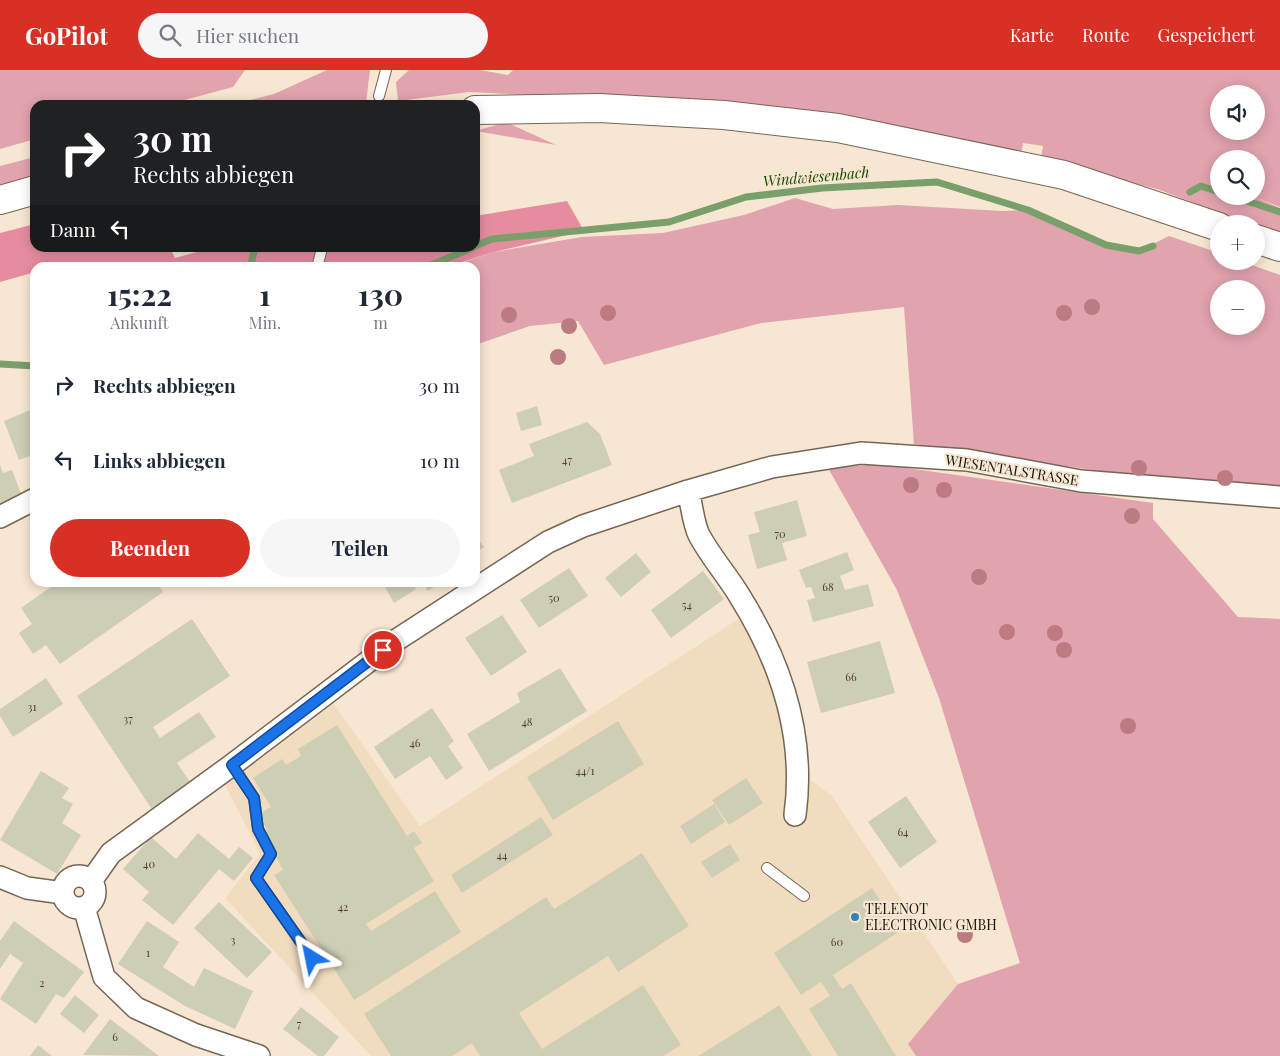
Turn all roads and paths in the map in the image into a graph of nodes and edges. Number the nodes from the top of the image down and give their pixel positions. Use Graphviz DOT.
graph roads {
  1 [pos="386,70"];
  2 [pos="379,96"];
  3 [pos="480,110"];
  4 [pos="30,191"];
  5 [pos="0,200"];
  6 [pos="1210,224"];
  7 [pos="1265,242"];
  8 [pos="1280,247"];
  9 [pos="688,491"];
  10 [pos="1280,497"];
  11 [pos="30,502"];
  12 [pos="0,517"];
  13 [pos="480,586"];
  14 [pos="478,587"];
  15 [pos="232,765"];
  16 [pos="795,815"];
  17 [pos="767,868"];
  18 [pos="0,877"];
  19 [pos="92,882"];
  20 [pos="63,893"];
  21 [pos="804,896"];
  22 [pos="84,907"];
  23 [pos="312,958"];
  24 [pos="259,1056"];
  1 -- 2 [label="lane"];
  3 -- 6 [label="main road"];
  4 -- 5 [label="main road"];
  7 -- 8 [label="main road"];
  9 -- 10 [label="street, WIESENTALSTRASSE"];
  9 -- 13 [label="street, WIESENTALSTRASSE"];
  9 -- 16 [label="street"];
  11 -- 12 [label="street"];
  14 -- 15 [label="street, WIESENTALSTRASSE"];
  15 -- 19 [label="street, WIESENTALSTRASSE"];
  15 -- 23 [label="lane"];
  17 -- 21 [label="lane"];
  18 -- 20 [label="street"];
  19 -- 20 [label="street"];
  19 -- 22 [label="street"];
  20 -- 22 [label="street"];
  22 -- 24 [label="street"];
}
